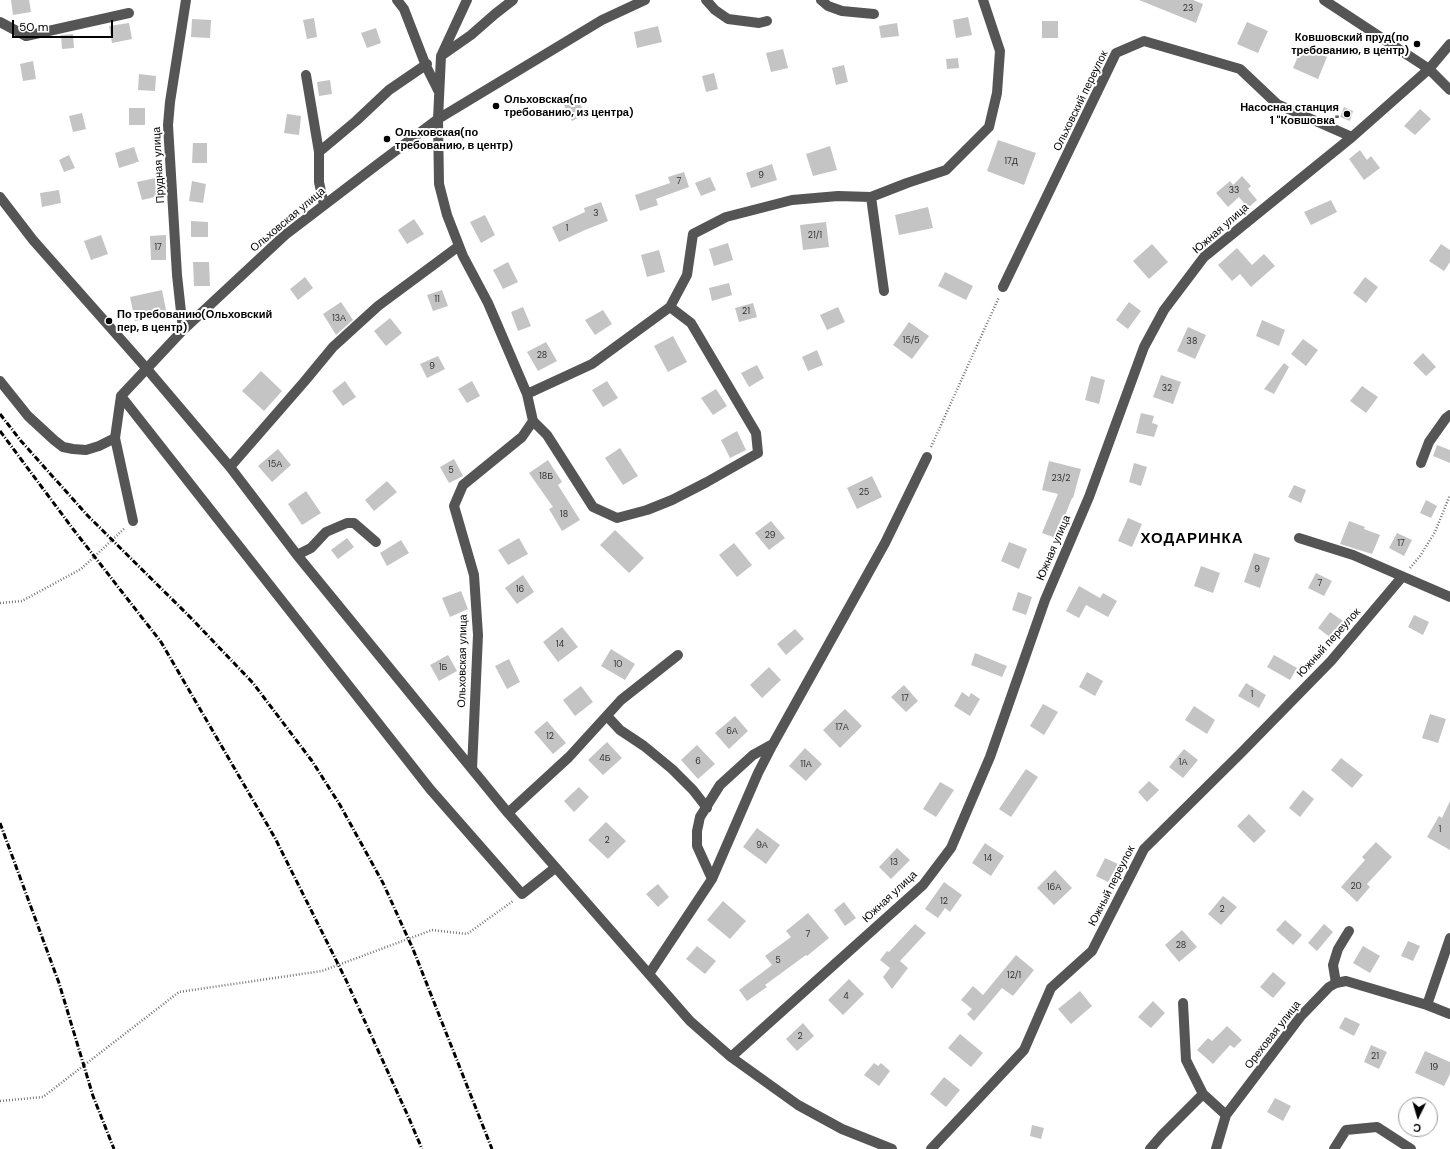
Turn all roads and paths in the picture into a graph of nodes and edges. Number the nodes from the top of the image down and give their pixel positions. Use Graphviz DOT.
graph roads {
  1 [pos="186,0"];
  2 [pos="397,0"];
  3 [pos="467,0"];
  4 [pos="513,0"];
  5 [pos="645,0"];
  6 [pos="706,0"];
  7 [pos="821,0"];
  8 [pos="983,0"];
  9 [pos="1324,0"];
  10 [pos="623,4"];
  11 [pos="129,13"];
  12 [pos="874,14"];
  13 [pos="767,21"];
  14 [pos="0,22"];
  15 [pos="1450,44"];
  16 [pos="441,56"];
  17 [pos="426,65"];
  18 [pos="1428,69"];
  19 [pos="306,75"];
  20 [pos="1450,90"];
  21 [pos="439,92"];
  22 [pos="438,118"];
  23 [pos="1352,137"];
  24 [pos="319,152"];
  25 [pos="0,197"];
  26 [pos="871,197"];
  27 [pos="324,206"];
  28 [pos="459,246"];
  29 [pos="1003,287"];
  30 [pos="884,291"];
  31 [pos="670,307"];
  32 [pos="183,330"];
  33 [pos="147,369"];
  34 [pos="0,381"];
  35 [pos="527,394"];
  36 [pos="121,396"];
  37 [pos="1450,415"];
  38 [pos="533,421"];
  39 [pos="115,438"];
  40 [pos="927,457"];
  41 [pos="1421,463"];
  42 [pos="230,468"];
  43 [pos="1450,495"];
  44 [pos="133,521"];
  45 [pos="1299,538"];
  46 [pos="376,542"];
  47 [pos="297,555"];
  48 [pos="1402,577"];
  49 [pos="1450,597"];
  50 [pos="0,603"];
  51 [pos="678,655"];
  52 [pos="607,716"];
  53 [pos="773,744"];
  54 [pos="472,769"];
  55 [pos="707,808"];
  56 [pos="508,813"];
  57 [pos="555,868"];
  58 [pos="712,879"];
  59 [pos="522,894"];
  60 [pos="1349,931"];
  61 [pos="1450,938"];
  62 [pos="649,974"];
  63 [pos="1336,983"];
  64 [pos="1183,1003"];
  65 [pos="1427,1005"];
  66 [pos="1450,1014"];
  67 [pos="731,1057"];
  68 [pos="1203,1094"];
  69 [pos="0,1101"];
  70 [pos="1226,1116"];
  71 [pos="892,1149"];
  72 [pos="931,1149"];
  73 [pos="1150,1149"];
  74 [pos="1216,1149"];
  75 [pos="1334,1149"];
  76 [pos="1411,1149"];
  1 -- 32 [label="street, Прудная улица"];
  2 -- 17 [label="street"];
  3 -- 16 [label="street"];
  4 -- 16 [label="street"];
  5 -- 10 [label="street, Ольховская улица"];
  6 -- 13 [label="street"];
  7 -- 12 [label="street"];
  8 -- 26 [label="street"];
  9 -- 18 [label="street"];
  10 -- 22 [label="street, Ольховская улица"];
  11 -- 14 [label="street"];
  15 -- 18 [label="street, Южная улица"];
  16 -- 17 [label="street"];
  16 -- 21 [label="street"];
  17 -- 21 [label="street"];
  17 -- 24 [label="street"];
  18 -- 20 [label="street"];
  18 -- 23 [label="street, Южная улица"];
  19 -- 24 [label="street"];
  21 -- 22 [label="street"];
  22 -- 27 [label="street, Ольховская улица"];
  22 -- 28 [label="street"];
  23 -- 29 [label="street, Ольховский переулок"];
  23 -- 67 [label="street, Южная улица"];
  24 -- 27 [label="street"];
  25 -- 33 [label="street"];
  26 -- 30 [label="street"];
  26 -- 31 [label="street"];
  27 -- 32 [label="street, Ольховская улица"];
  28 -- 35 [label="street"];
  28 -- 42 [label="street"];
  29 -- 40 [label="path"];
  31 -- 35 [label="street"];
  31 -- 38 [label="street"];
  32 -- 33 [label="street, Ольховская улица"];
  33 -- 36 [label="street, Ольховская улица"];
  33 -- 42 [label="street"];
  34 -- 39 [label="street"];
  35 -- 38 [label="street"];
  36 -- 39 [label="street"];
  36 -- 59 [label="street"];
  37 -- 41 [label="street"];
  38 -- 54 [label="street, Ольховская улица"];
  39 -- 44 [label="street"];
  40 -- 53 [label="street"];
  42 -- 47 [label="street"];
  43 -- 48 [label="path"];
  44 -- 50 [label="path"];
  45 -- 48 [label="street"];
  46 -- 47 [label="street"];
  47 -- 54 [label="street"];
  48 -- 49 [label="street"];
  48 -- 72 [label="street, Южный переулок"];
  51 -- 52 [label="street"];
  52 -- 55 [label="street"];
  52 -- 56 [label="street"];
  53 -- 55 [label="street"];
  53 -- 58 [label="street"];
  54 -- 56 [label="street"];
  55 -- 58 [label="street"];
  56 -- 57 [label="street"];
  57 -- 59 [label="street"];
  57 -- 62 [label="street"];
  58 -- 62 [label="street"];
  59 -- 69 [label="path"];
  60 -- 63 [label="street"];
  61 -- 65 [label="street"];
  62 -- 67 [label="street"];
  63 -- 65 [label="street"];
  63 -- 70 [label="street, Ореховая улица"];
  64 -- 68 [label="street"];
  65 -- 66 [label="street"];
  67 -- 71 [label="street"];
  68 -- 70 [label="street"];
  68 -- 73 [label="street"];
  70 -- 74 [label="street, Ореховая улица"];
  75 -- 76 [label="street"];
}
